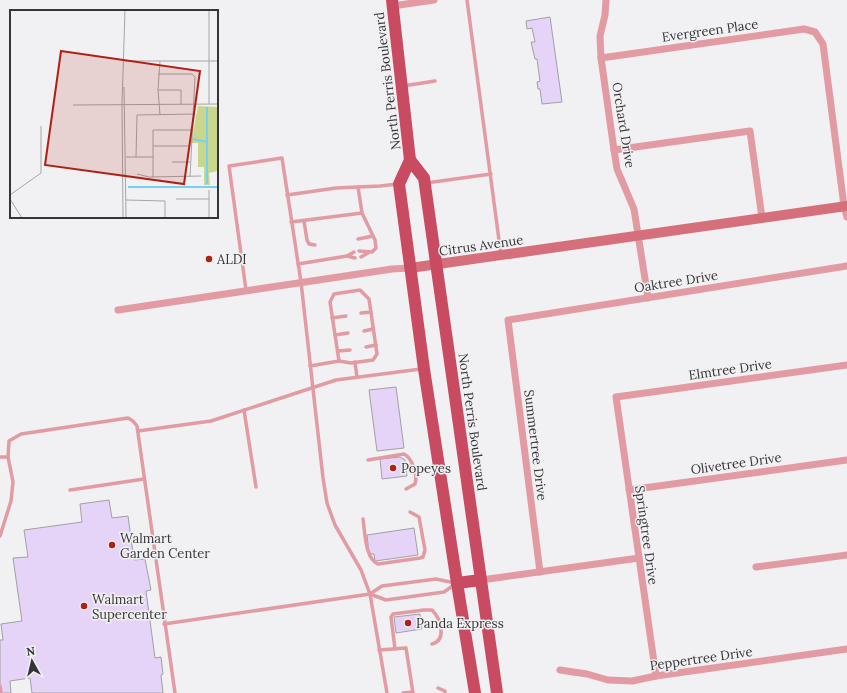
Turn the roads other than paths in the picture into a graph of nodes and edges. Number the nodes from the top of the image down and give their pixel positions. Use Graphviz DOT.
graph roads {
  1 [pos="434,0"];
  2 [pos="467,0"];
  3 [pos="606,0"];
  4 [pos="392,3"];
  5 [pos="601,58"];
  6 [pos="435,81"];
  7 [pos="402,86"];
  8 [pos="614,150"];
  9 [pos="410,160"];
  10 [pos="491,174"];
  11 [pos="425,183"];
  12 [pos="399,184"];
  13 [pos="358,188"];
  14 [pos="287,195"];
  15 [pos="846,206"];
  16 [pos="362,213"];
  17 [pos="847,217"];
  18 [pos="762,218"];
  19 [pos="304,220"];
  20 [pos="292,222"];
  21 [pos="373,236"];
  22 [pos="638,236"];
  23 [pos="358,239"];
  24 [pos="315,245"];
  25 [pos="359,251"];
  26 [pos="354,252"];
  27 [pos="368,253"];
  28 [pos="347,256"];
  29 [pos="501,256"];
  30 [pos="360,257"];
  31 [pos="355,258"];
  32 [pos="298,264"];
  33 [pos="436,265"];
  34 [pos="847,266"];
  35 [pos="410,268"];
  36 [pos="301,282"];
  37 [pos="246,290"];
  38 [pos="648,298"];
  39 [pos="118,310"];
  40 [pos="371,312"];
  41 [pos="361,314"];
  42 [pos="346,316"];
  43 [pos="332,318"];
  44 [pos="508,320"];
  45 [pos="373,329"];
  46 [pos="364,331"];
  47 [pos="348,333"];
  48 [pos="335,335"];
  49 [pos="376,345"];
  50 [pos="366,347"];
  51 [pos="350,350"];
  52 [pos="338,352"];
  53 [pos="339,361"];
  54 [pos="355,362"];
  55 [pos="847,365"];
  56 [pos="310,366"];
  57 [pos="424,369"];
  58 [pos="357,377"];
  59 [pos="312,387"];
  60 [pos="616,397"];
  61 [pos="244,410"];
  62 [pos="138,432"];
  63 [pos="0,457"];
  64 [pos="8,457"];
  65 [pos="368,460"];
  66 [pos="847,460"];
  67 [pos="144,479"];
  68 [pos="256,487"];
  69 [pos="406,489"];
  70 [pos="70,490"];
  71 [pos="629,490"];
  72 [pos="410,512"];
  73 [pos="363,519"];
  74 [pos="0,536"];
  75 [pos="847,555"];
  76 [pos="639,558"];
  77 [pos="756,567"];
  78 [pos="540,572"];
  79 [pos="481,580"];
  80 [pos="457,583"];
  81 [pos="370,594"];
  82 [pos="164,624"];
  83 [pos="432,644"];
  84 [pos="395,649"];
  85 [pos="847,649"];
  86 [pos="379,650"];
  87 [pos="560,670"];
  88 [pos="656,676"];
  89 [pos="0,686"];
  90 [pos="438,688"];
  91 [pos="413,692"];
  92 [pos="1,693"];
  93 [pos="175,693"];
  94 [pos="387,693"];
  95 [pos="403,693"];
  96 [pos="445,693"];
  97 [pos="476,693"];
  98 [pos="497,693"];
  1 -- 4 [label="street"];
  2 -- 10 [label="lane"];
  3 -- 5 [label="street, Orchard Drive"];
  4 -- 7 [label="main road, North Perris Boulevard"];
  5 -- 8 [label="street, Orchard Drive"];
  5 -- 15 [label="street, Evergreen Place"];
  6 -- 7 [label="lane"];
  7 -- 9 [label="main road, North Perris Boulevard"];
  8 -- 18 [label="street"];
  8 -- 22 [label="street, Orchard Drive"];
  9 -- 11 [label="main road, North Perris Boulevard"];
  9 -- 12 [label="main road, North Perris Boulevard"];
  10 -- 11 [label="lane"];
  10 -- 29 [label="lane"];
  11 -- 33 [label="main road, North Perris Boulevard"];
  12 -- 13 [label="lane"];
  12 -- 35 [label="main road"];
  13 -- 14 [label="lane"];
  13 -- 16 [label="lane"];
  14 -- 20 [label="lane"];
  14 -- 37 [label="lane"];
  15 -- 17 [label="street"];
  15 -- 18 [label="street, Citrus Avenue"];
  16 -- 19 [label="lane"];
  16 -- 21 [label="lane"];
  18 -- 22 [label="street, Citrus Avenue"];
  19 -- 20 [label="lane"];
  19 -- 24 [label="lane"];
  20 -- 32 [label="lane"];
  21 -- 23 [label="lane"];
  21 -- 27 [label="lane"];
  22 -- 29 [label="street, Citrus Avenue"];
  22 -- 38 [label="street, Orchard Drive"];
  25 -- 27 [label="lane"];
  26 -- 28 [label="lane"];
  27 -- 30 [label="lane"];
  28 -- 31 [label="lane"];
  28 -- 32 [label="lane"];
  29 -- 33 [label="street, Citrus Avenue"];
  32 -- 36 [label="lane"];
  33 -- 35 [label="street, Citrus Avenue"];
  33 -- 79 [label="main road, North Perris Boulevard"];
  34 -- 38 [label="street, Oaktree Drive"];
  35 -- 36 [label="street, Citrus Avenue"];
  35 -- 57 [label="main road"];
  36 -- 37 [label="street, Citrus Avenue"];
  36 -- 56 [label="lane"];
  37 -- 39 [label="street, Citrus Avenue"];
  38 -- 44 [label="street, Oaktree Drive"];
  40 -- 41 [label="lane"];
  40 -- 43 [label="lane"];
  40 -- 45 [label="lane"];
  42 -- 43 [label="lane"];
  43 -- 48 [label="lane"];
  44 -- 78 [label="street, Summertree Drive"];
  45 -- 46 [label="lane"];
  45 -- 49 [label="lane"];
  47 -- 48 [label="lane"];
  48 -- 52 [label="lane"];
  49 -- 50 [label="lane"];
  49 -- 54 [label="lane"];
  51 -- 52 [label="lane"];
  52 -- 53 [label="lane"];
  53 -- 54 [label="lane"];
  53 -- 56 [label="lane"];
  54 -- 58 [label="lane"];
  55 -- 60 [label="street, Elmtree Drive"];
  56 -- 59 [label="lane"];
  57 -- 58 [label="lane"];
  57 -- 80 [label="main road"];
  58 -- 59 [label="lane"];
  59 -- 61 [label="lane"];
  59 -- 81 [label="lane"];
  60 -- 71 [label="street, Springtree Drive"];
  61 -- 62 [label="lane"];
  61 -- 68 [label="lane"];
  62 -- 64 [label="lane"];
  62 -- 67 [label="lane"];
  63 -- 64 [label="lane"];
  64 -- 74 [label="lane"];
  65 -- 69 [label="lane"];
  66 -- 71 [label="street, Olivetree Drive"];
  67 -- 70 [label="lane"];
  67 -- 82 [label="lane"];
  71 -- 76 [label="street, Springtree Drive"];
  72 -- 73 [label="lane"];
  75 -- 77 [label="street"];
  76 -- 78 [label="street"];
  76 -- 88 [label="street, Springtree Drive"];
  78 -- 79 [label="street"];
  79 -- 80 [label="main road"];
  79 -- 98 [label="main road, North Perris Boulevard"];
  80 -- 81 [label="lane"];
  80 -- 81 [label="lane"];
  80 -- 97 [label="main road"];
  81 -- 82 [label="lane"];
  81 -- 86 [label="lane"];
  82 -- 93 [label="lane"];
  83 -- 84 [label="lane"];
  84 -- 86 [label="lane"];
  84 -- 91 [label="lane"];
  85 -- 88 [label="street, Peppertree Drive"];
  86 -- 94 [label="lane"];
  87 -- 88 [label="street, Peppertree Drive"];
  89 -- 92 [label="lane"];
  90 -- 96 [label="lane"];
  91 -- 95 [label="lane"];
}
